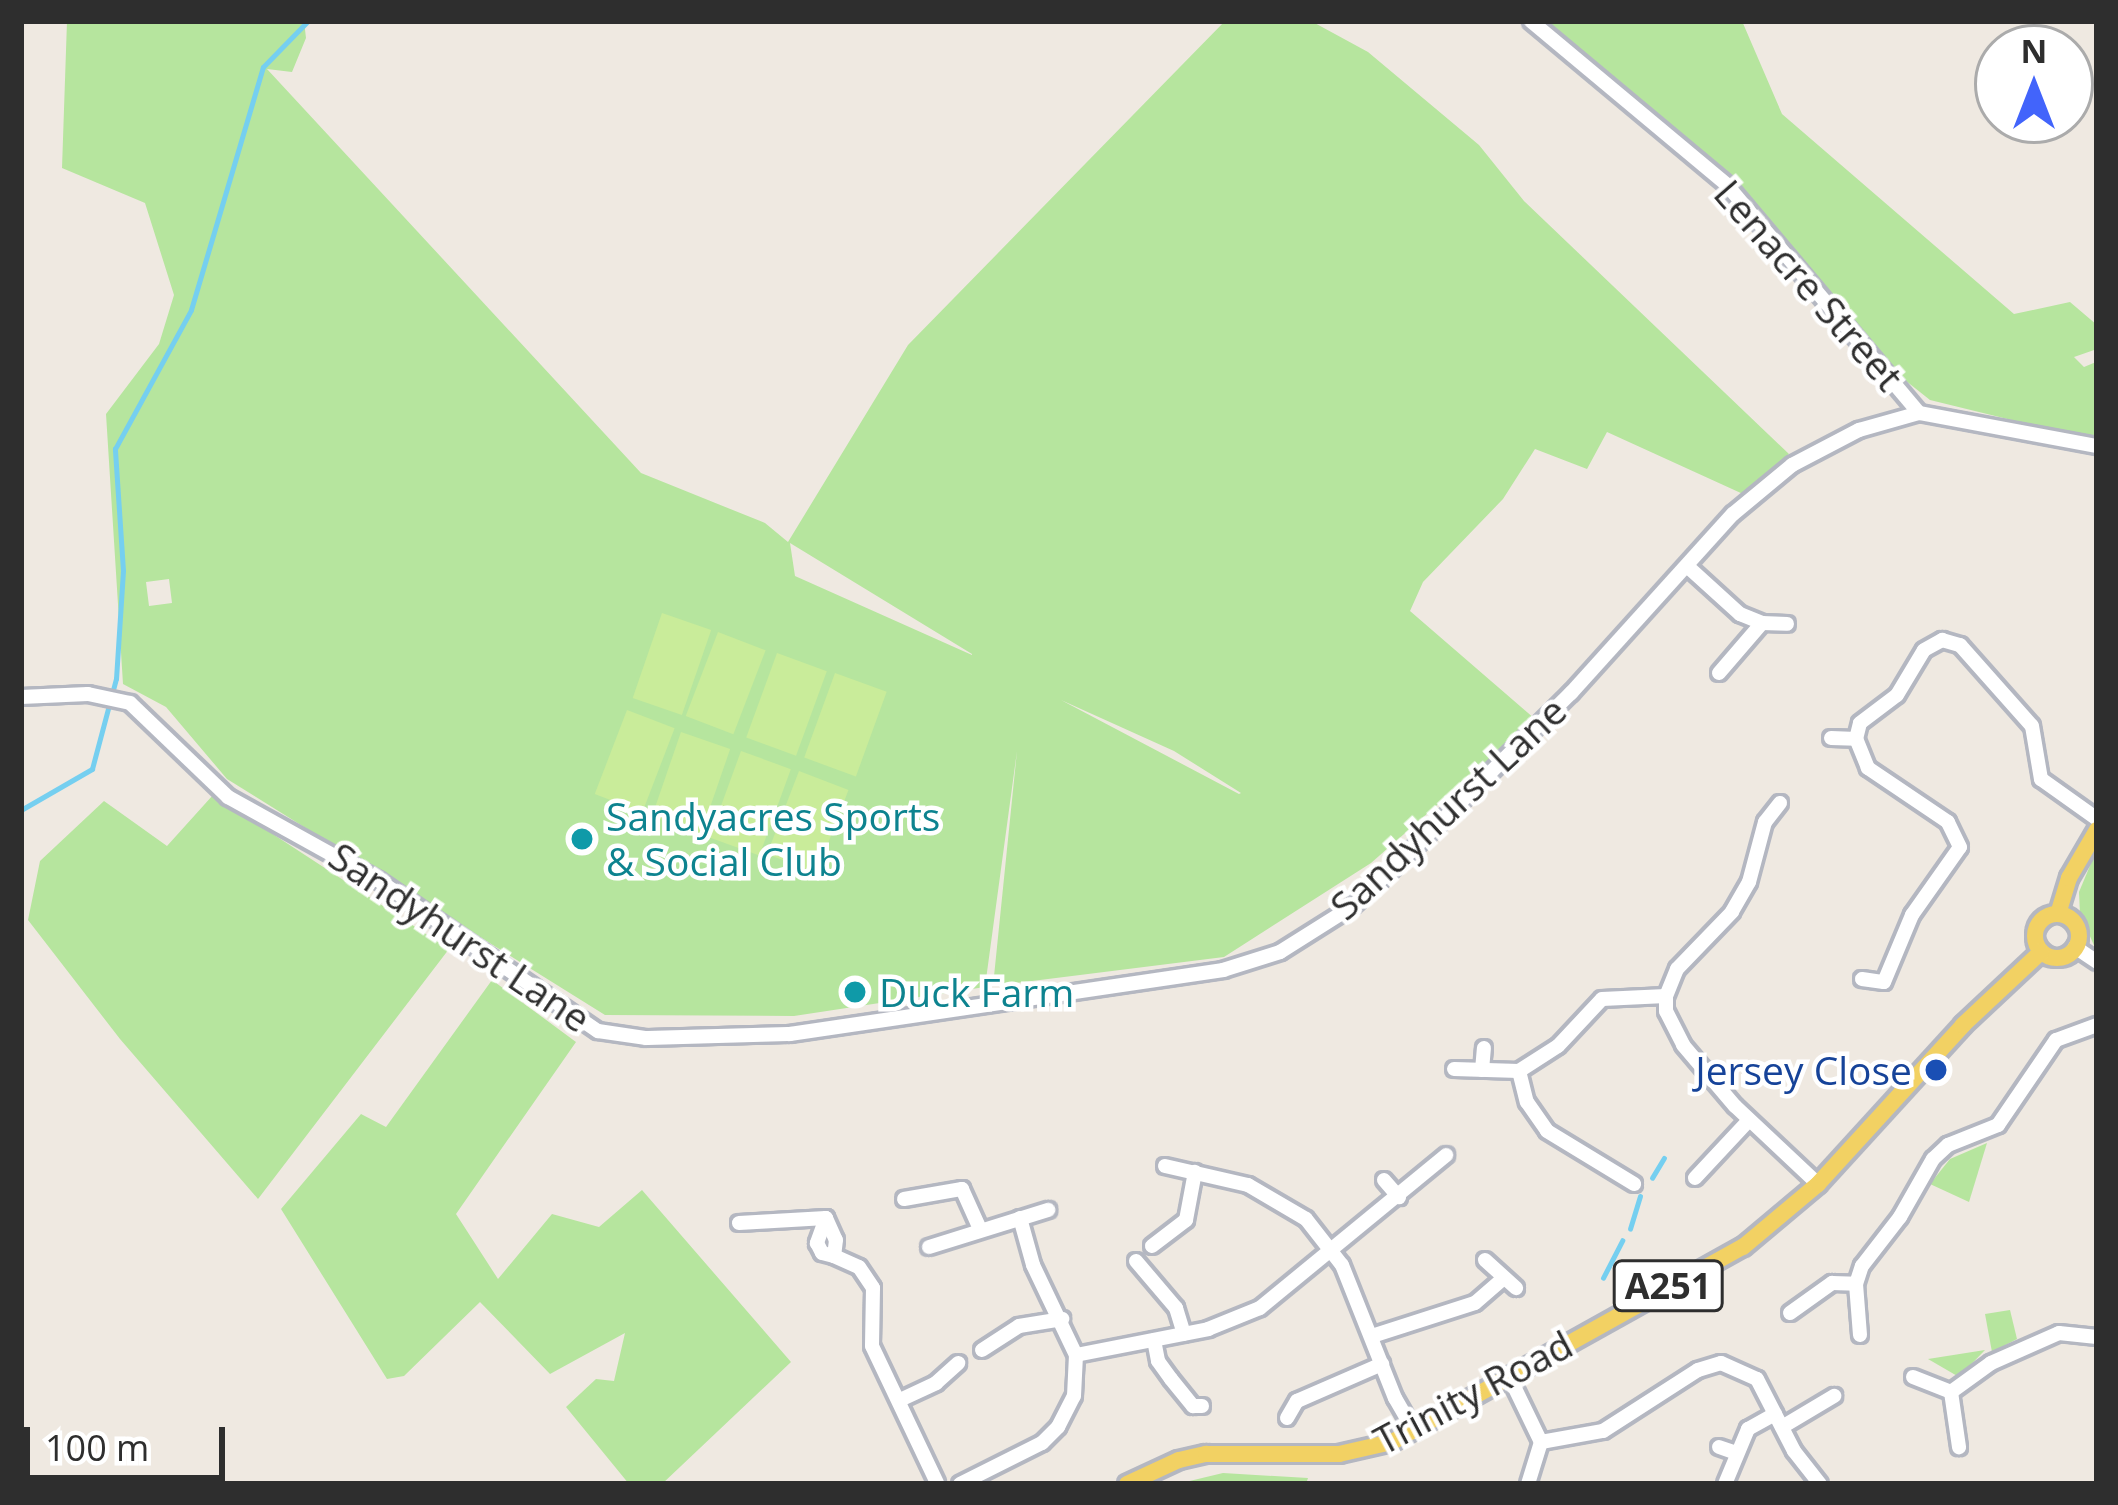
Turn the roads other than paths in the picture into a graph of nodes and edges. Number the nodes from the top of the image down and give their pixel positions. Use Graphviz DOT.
graph roads {
  1 [pos="1531,21"];
  2 [pos="1919,413"];
  3 [pos="2097,446"];
  4 [pos="1687,566"];
  5 [pos="1762,623"];
  6 [pos="1787,624"];
  7 [pos="1719,673"];
  8 [pos="21,698"];
  9 [pos="1831,738"];
  10 [pos="1856,739"];
  11 [pos="1780,803"];
  12 [pos="1746,816"];
  13 [pos="2097,819"];
  14 [pos="1765,822"];
  15 [pos="2097,830"];
  16 [pos="2058,914"];
  17 [pos="2075,947"];
  18 [pos="2042,952"];
  19 [pos="2097,962"];
  20 [pos="1862,979"];
  21 [pos="1595,981"];
  22 [pos="1666,996"];
  23 [pos="1602,999"];
  24 [pos="2097,1025"];
  25 [pos="1484,1048"];
  26 [pos="1454,1069"];
  27 [pos="1482,1070"];
  28 [pos="1519,1071"];
  29 [pos="1749,1120"];
  30 [pos="1446,1155"];
  31 [pos="1165,1166"];
  32 [pos="1195,1172"];
  33 [pos="1695,1178"];
  34 [pos="1384,1180"];
  35 [pos="1634,1184"];
  36 [pos="1818,1184"];
  37 [pos="1399,1197"];
  38 [pos="904,1199"];
  39 [pos="1048,1210"];
  40 [pos="1020,1218"];
  41 [pos="739,1223"];
  42 [pos="980,1229"];
  43 [pos="1152,1246"];
  44 [pos="929,1247"];
  45 [pos="1333,1252"];
  46 [pos="1485,1260"];
  47 [pos="1136,1261"];
  48 [pos="1856,1283"];
  49 [pos="1790,1313"];
  50 [pos="1062,1319"];
  51 [pos="1184,1334"];
  52 [pos="1860,1335"];
  53 [pos="1372,1336"];
  54 [pos="2097,1337"];
  55 [pos="1154,1340"];
  56 [pos="982,1350"];
  57 [pos="1076,1355"];
  58 [pos="958,1364"];
  59 [pos="1382,1364"];
  60 [pos="1912,1377"];
  61 [pos="1510,1378"];
  62 [pos="1952,1392"];
  63 [pos="1834,1396"];
  64 [pos="900,1400"];
  65 [pos="1202,1406"];
  66 [pos="1287,1418"];
  67 [pos="1778,1420"];
  68 [pos="1415,1432"];
  69 [pos="1541,1442"];
  70 [pos="1719,1447"];
  71 [pos="1959,1447"];
  72 [pos="1736,1453"];
  73 [pos="936,1483"];
  74 [pos="950,1484"];
  75 [pos="960,1484"];
  76 [pos="1127,1484"];
  77 [pos="1528,1484"];
  78 [pos="1725,1484"];
  79 [pos="1820,1484"];
  1 -- 2 [label="street, Lenacre Street"];
  2 -- 3 [label="street, Sandyhurst Lane"];
  2 -- 4 [label="street, Sandyhurst Lane"];
  4 -- 5 [label="street"];
  4 -- 8 [label="street, Sandyhurst Lane"];
  5 -- 6 [label="street"];
  5 -- 7 [label="street"];
  9 -- 10 [label="street"];
  10 -- 13 [label="street"];
  10 -- 20 [label="street"];
  11 -- 14 [label="street"];
  12 -- 14 [label="street"];
  14 -- 22 [label="street"];
  15 -- 16 [label="main road, Trinity Road / A251"];
  16 -- 17 [label="main road"];
  16 -- 18 [label="main road, Trinity Road / A251"];
  17 -- 18 [label="main road"];
  17 -- 19 [label="street"];
  18 -- 36 [label="main road, Trinity Road / A251"];
  21 -- 23 [label="street"];
  22 -- 23 [label="street"];
  22 -- 29 [label="street"];
  23 -- 28 [label="street"];
  24 -- 48 [label="street"];
  25 -- 27 [label="street"];
  26 -- 27 [label="street"];
  27 -- 28 [label="street"];
  28 -- 35 [label="street"];
  29 -- 33 [label="street"];
  29 -- 36 [label="street"];
  30 -- 37 [label="street"];
  31 -- 32 [label="street"];
  32 -- 43 [label="street"];
  32 -- 45 [label="street"];
  34 -- 37 [label="street"];
  36 -- 61 [label="main road, Trinity Road / A251"];
  37 -- 45 [label="street"];
  38 -- 42 [label="street"];
  39 -- 40 [label="street"];
  40 -- 42 [label="street"];
  40 -- 50 [label="street"];
  41 -- 64 [label="street"];
  42 -- 44 [label="street"];
  45 -- 51 [label="street"];
  45 -- 53 [label="street"];
  46 -- 53 [label="street"];
  47 -- 51 [label="street"];
  48 -- 49 [label="street"];
  48 -- 52 [label="street"];
  50 -- 56 [label="street"];
  50 -- 57 [label="street"];
  51 -- 55 [label="street"];
  53 -- 59 [label="street"];
  54 -- 62 [label="street"];
  55 -- 57 [label="street"];
  55 -- 65 [label="street"];
  57 -- 75 [label="street"];
  58 -- 64 [label="street"];
  59 -- 66 [label="street"];
  59 -- 68 [label="street"];
  60 -- 62 [label="street"];
  61 -- 68 [label="main road, Trinity Road / A251"];
  61 -- 69 [label="street"];
  62 -- 71 [label="street"];
  63 -- 67 [label="street"];
  64 -- 73 [label="street"];
  67 -- 69 [label="street"];
  67 -- 72 [label="street"];
  67 -- 79 [label="street"];
  68 -- 76 [label="main road, Trinity Road / A251"];
  69 -- 77 [label="street"];
  70 -- 72 [label="street"];
  72 -- 78 [label="street"];
  73 -- 74 [label="street"];
}
